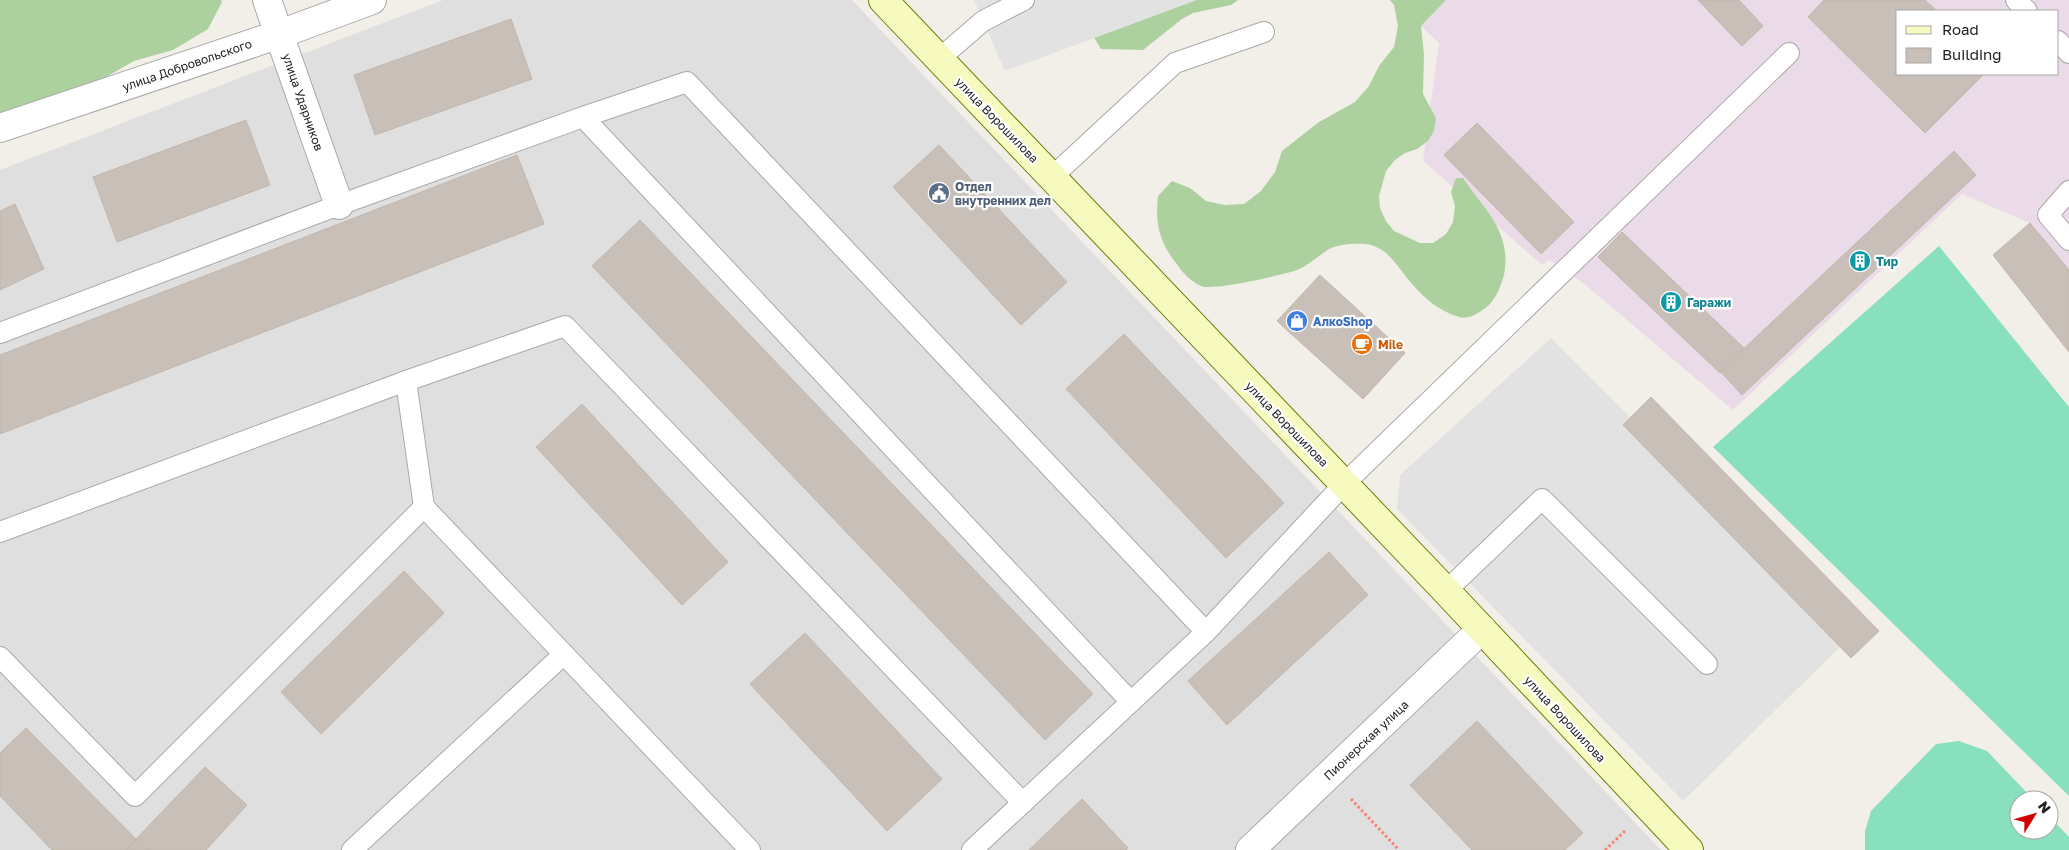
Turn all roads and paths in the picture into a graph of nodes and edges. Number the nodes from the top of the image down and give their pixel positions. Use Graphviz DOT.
graph roads {
  1 [pos="268,0"];
  2 [pos="372,0"];
  3 [pos="883,0"];
  4 [pos="1024,0"];
  5 [pos="2016,0"];
  6 [pos="2026,10"];
  7 [pos="1264,32"];
  8 [pos="280,34"];
  9 [pos="2059,43"];
  10 [pos="1789,53"];
  11 [pos="2069,53"];
  12 [pos="939,59"];
  13 [pos="583,117"];
  14 [pos="0,128"];
  15 [pos="1052,177"];
  16 [pos="2069,191"];
  17 [pos="339,205"];
  18 [pos="2069,240"];
  19 [pos="0,333"];
  20 [pos="406,381"];
  21 [pos="1344,484"];
  22 [pos="424,507"];
  23 [pos="0,532"];
  24 [pos="1446,591"];
  25 [pos="1482,630"];
  26 [pos="1206,632"];
  27 [pos="564,654"];
  28 [pos="0,657"];
  29 [pos="1707,664"];
  30 [pos="1130,702"];
  31 [pos="1329,775"];
  32 [pos="1023,803"];
  33 [pos="352,850"];
  34 [pos="750,850"];
  35 [pos="972,850"];
  36 [pos="1250,850"];
  37 [pos="1399,850"];
  38 [pos="1689,850"];
  1 -- 8 [label="street, улица Ударников"];
  2 -- 8 [label="street, улица Добровольского"];
  3 -- 12 [label="main road, улица Ворошилова"];
  4 -- 12 [label="lane"];
  5 -- 6 [label="lane"];
  7 -- 15 [label="lane"];
  8 -- 14 [label="street, улица Добровольского"];
  8 -- 17 [label="street, улица Ударников"];
  9 -- 11 [label="lane"];
  10 -- 21 [label="lane"];
  12 -- 15 [label="main road, улица Ворошилова"];
  13 -- 17 [label="lane"];
  13 -- 26 [label="lane"];
  13 -- 30 [label="lane"];
  15 -- 21 [label="main road, улица Ворошилова"];
  16 -- 18 [label="lane"];
  17 -- 19 [label="lane"];
  20 -- 22 [label="lane"];
  20 -- 23 [label="lane"];
  20 -- 32 [label="lane"];
  21 -- 24 [label="main road, улица Ворошилова"];
  21 -- 26 [label="lane"];
  22 -- 27 [label="lane"];
  22 -- 28 [label="lane"];
  24 -- 25 [label="main road, улица Ворошилова"];
  24 -- 29 [label="lane"];
  25 -- 31 [label="street, Пионерская улица"];
  25 -- 38 [label="main road, улица Ворошилова"];
  26 -- 30 [label="lane"];
  27 -- 33 [label="lane"];
  27 -- 34 [label="lane"];
  30 -- 32 [label="lane"];
  31 -- 36 [label="street, Пионерская улица"];
  31 -- 37 [label="path"];
  32 -- 35 [label="lane"];
}
